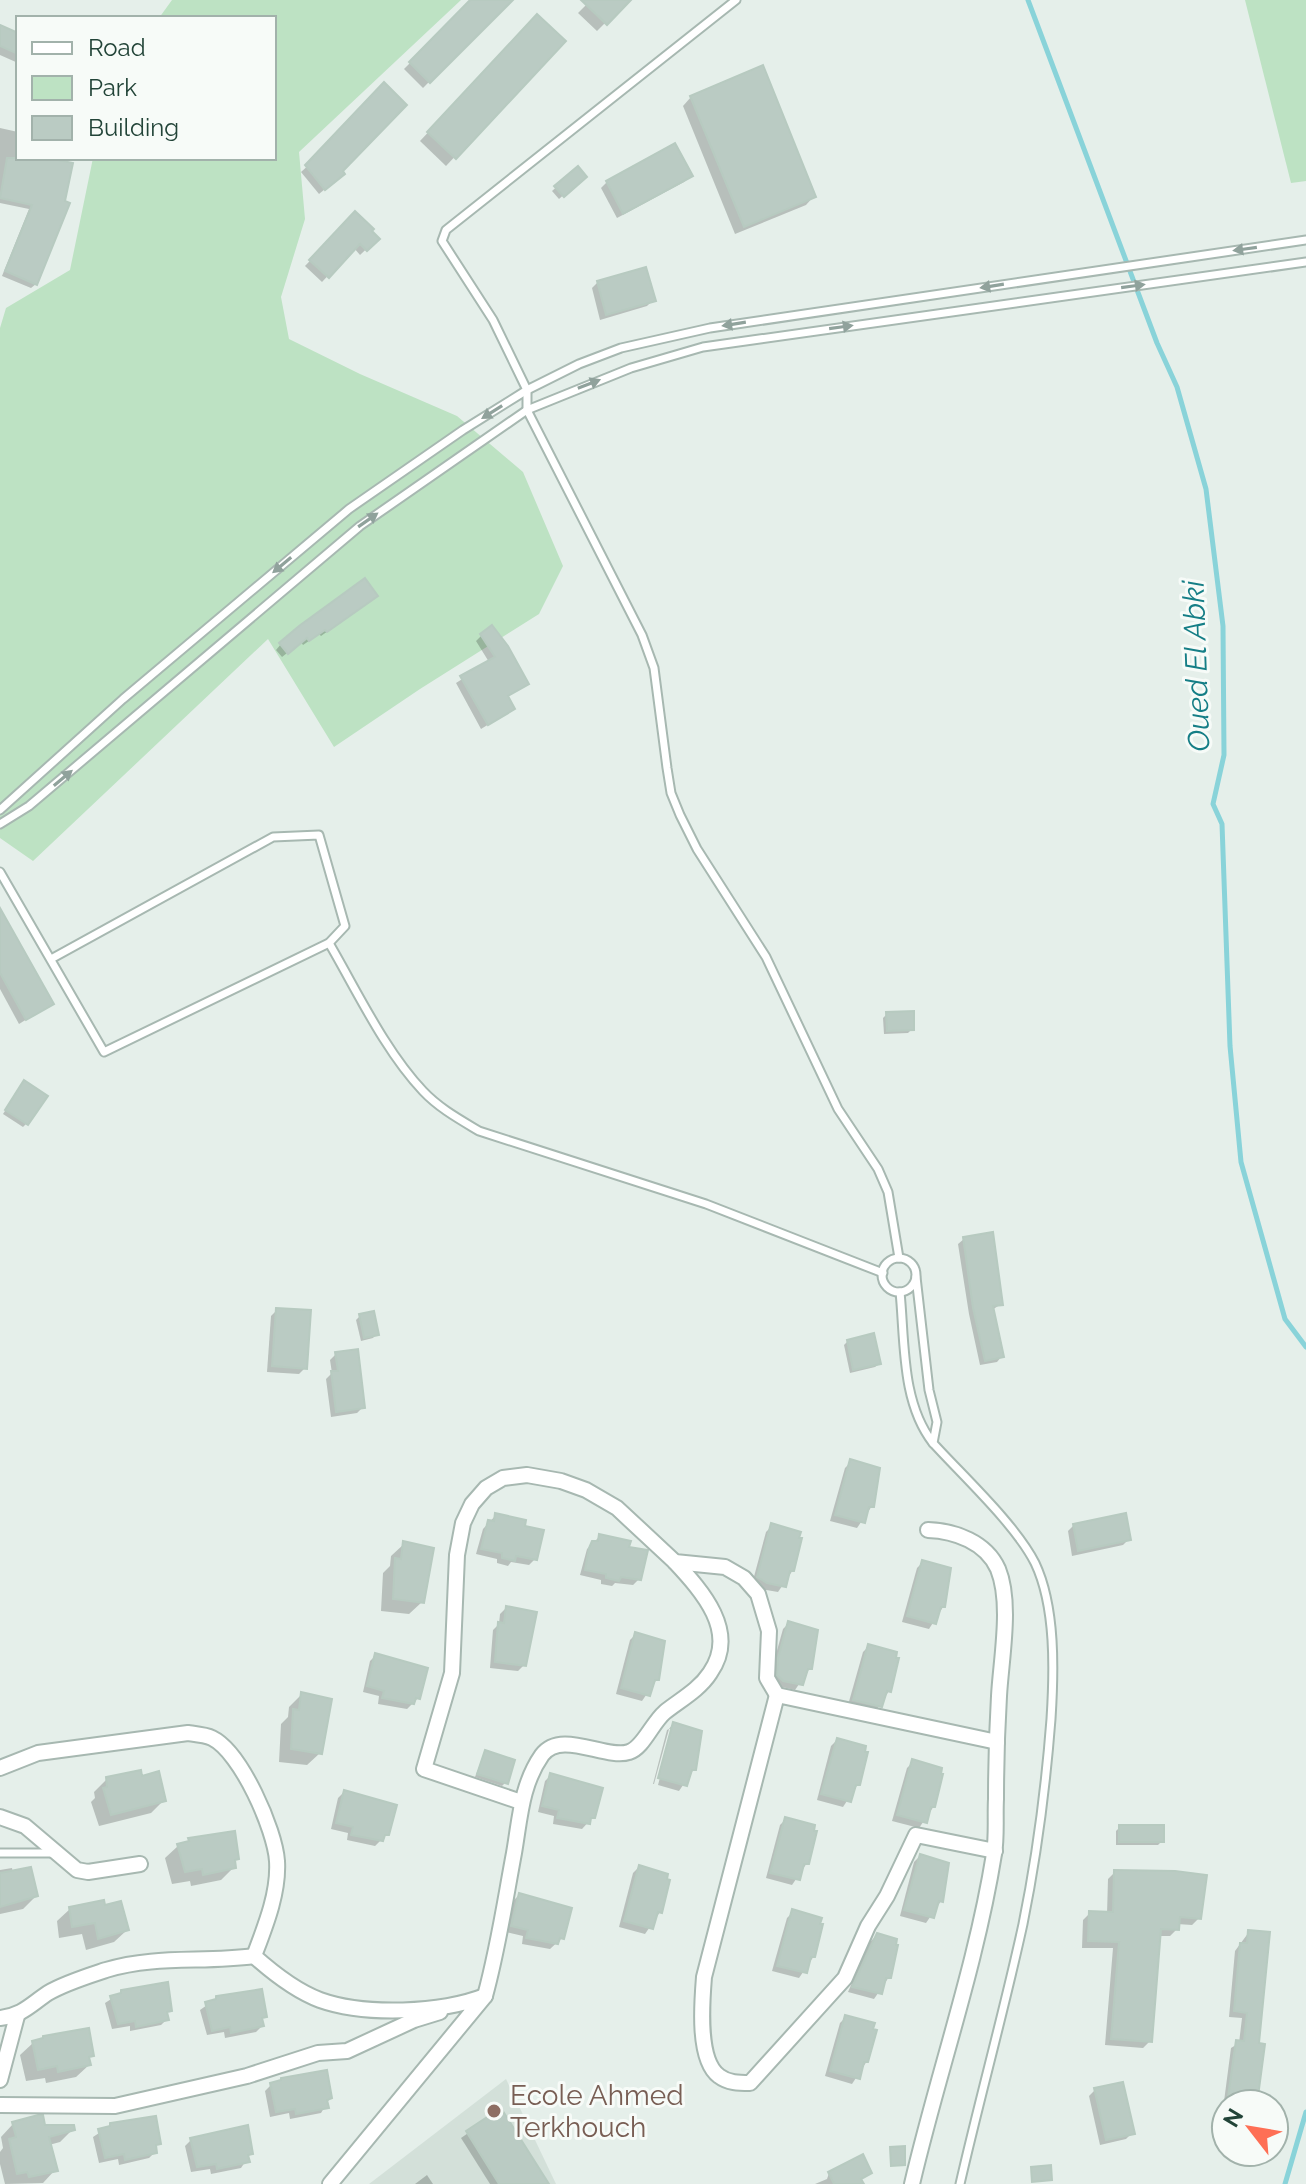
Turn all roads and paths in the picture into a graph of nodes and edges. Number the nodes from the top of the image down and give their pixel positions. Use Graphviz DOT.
graph roads {
  1 [pos="736,0"];
  2 [pos="1306,240"];
  3 [pos="1306,262"];
  4 [pos="527,390"];
  5 [pos="527,410"];
  6 [pos="0,810"];
  7 [pos="0,824"];
  8 [pos="0,872"];
  9 [pos="329,943"];
  10 [pos="51,959"];
  11 [pos="899,1258"];
  12 [pos="883,1273"];
  13 [pos="916,1277"];
  14 [pos="900,1292"];
  15 [pos="933,1443"];
  16 [pos="928,1530"];
  17 [pos="675,1562"];
  18 [pos="777,1695"];
  19 [pos="997,1742"];
  20 [pos="0,1768"];
  21 [pos="521,1802"];
  22 [pos="0,1817"];
  23 [pos="995,1851"];
  24 [pos="57,1852"];
  25 [pos="0,1853"];
  26 [pos="140,1864"];
  27 [pos="254,1956"];
  28 [pos="485,1996"];
  29 [pos="464,2004"];
  30 [pos="17,2016"];
  31 [pos="0,2018"];
  32 [pos="0,2080"];
  33 [pos="0,2105"];
  34 [pos="330,2184"];
  35 [pos="912,2184"];
  36 [pos="960,2184"];
  1 -- 4 [label="lane"];
  2 -- 4 [label="lane, one-way"];
  5 -- 3 [label="lane, one-way"];
  4 -- 5 [label="lane"];
  4 -- 6 [label="lane, one-way"];
  7 -- 5 [label="lane, one-way"];
  5 -- 11 [label="lane"];
  8 -- 10 [label="lane"];
  9 -- 10 [label="lane"];
  9 -- 10 [label="lane"];
  9 -- 12 [label="lane"];
  11 -- 12 [label="lane"];
  11 -- 13 [label="lane"];
  12 -- 14 [label="lane"];
  13 -- 14 [label="lane"];
  13 -- 15 [label="lane"];
  14 -- 15 [label="lane"];
  15 -- 36 [label="lane"];
  16 -- 19 [label="street"];
  17 -- 18 [label="street"];
  17 -- 21 [label="street"];
  17 -- 21 [label="street"];
  18 -- 19 [label="street"];
  18 -- 23 [label="street"];
  19 -- 23 [label="street"];
  20 -- 27 [label="street"];
  21 -- 28 [label="street"];
  22 -- 24 [label="street"];
  23 -- 35 [label="street"];
  24 -- 25 [label="lane"];
  24 -- 26 [label="street"];
  27 -- 29 [label="street"];
  27 -- 30 [label="street"];
  28 -- 29 [label="street"];
  28 -- 34 [label="street"];
  29 -- 33 [label="street"];
  30 -- 31 [label="street"];
  30 -- 32 [label="street"];
}
